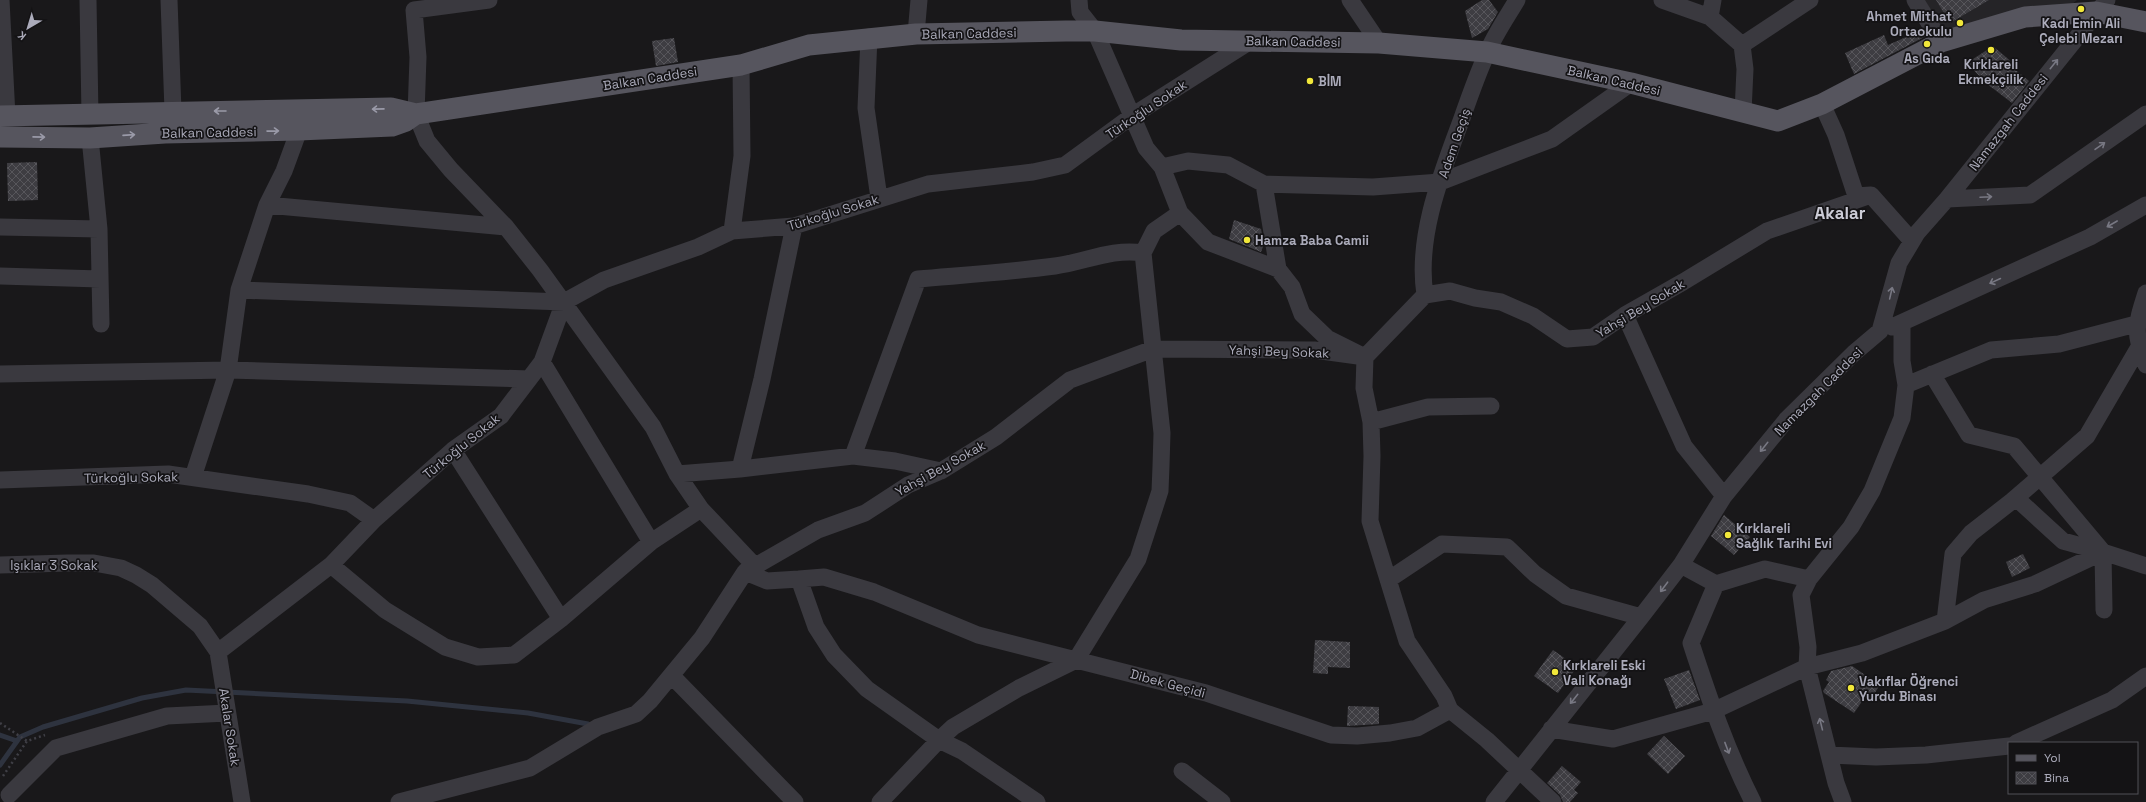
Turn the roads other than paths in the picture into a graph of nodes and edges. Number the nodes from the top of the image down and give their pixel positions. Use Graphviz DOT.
graph roads {
  1 [pos="2,0"];
  2 [pos="88,0"];
  3 [pos="168,0"];
  4 [pos="489,0"];
  5 [pos="919,0"];
  6 [pos="1079,0"];
  7 [pos="1350,0"];
  8 [pos="1517,0"];
  9 [pos="1662,0"];
  10 [pos="1713,0"];
  11 [pos="1810,0"];
  12 [pos="1915,0"];
  13 [pos="2104,3"];
  14 [pos="1710,17"];
  15 [pos="2146,22"];
  16 [pos="1095,31"];
  17 [pos="916,34"];
  18 [pos="869,37"];
  19 [pos="1252,40"];
  20 [pos="1941,42"];
  21 [pos="1379,43"];
  22 [pos="1742,45"];
  23 [pos="1487,52"];
  24 [pos="741,64"];
  25 [pos="1631,83"];
  26 [pos="1822,104"];
  27 [pos="173,111"];
  28 [pos="1743,112"];
  29 [pos="416,114"];
  30 [pos="2146,114"];
  31 [pos="90,115"];
  32 [pos="4,116"];
  33 [pos="1132,116"];
  34 [pos="299,130"];
  35 [pos="0,137"];
  36 [pos="90,138"];
  37 [pos="1162,167"];
  38 [pos="1440,182"];
  39 [pos="1264,184"];
  40 [pos="1871,195"];
  41 [pos="880,198"];
  42 [pos="1947,199"];
  43 [pos="268,205"];
  44 [pos="2146,205"];
  45 [pos="1180,213"];
  46 [pos="794,226"];
  47 [pos="0,227"];
  48 [pos="506,227"];
  49 [pos="99,229"];
  50 [pos="732,231"];
  51 [pos="1912,241"];
  52 [pos="1143,253"];
  53 [pos="1278,269"];
  54 [pos="0,276"];
  55 [pos="100,279"];
  56 [pos="239,290"];
  57 [pos="2146,293"];
  58 [pos="1425,295"];
  59 [pos="564,302"];
  60 [pos="1625,314"];
  61 [pos="101,324"];
  62 [pos="1902,324"];
  63 [pos="2136,324"];
  64 [pos="1880,331"];
  65 [pos="2139,347"];
  66 [pos="1153,349"];
  67 [pos="1365,357"];
  68 [pos="542,362"];
  69 [pos="2146,365"];
  70 [pos="228,370"];
  71 [pos="0,374"];
  72 [pos="1932,374"];
  73 [pos="529,379"];
  74 [pos="1906,385"];
  75 [pos="1491,406"];
  76 [pos="1371,422"];
  77 [pos="453,450"];
  78 [pos="853,456"];
  79 [pos="740,469"];
  80 [pos="941,471"];
  81 [pos="677,474"];
  82 [pos="193,477"];
  83 [pos="2040,477"];
  84 [pos="0,480"];
  85 [pos="1724,496"];
  86 [pos="2016,498"];
  87 [pos="701,509"];
  88 [pos="374,520"];
  89 [pos="651,542"];
  90 [pos="2103,552"];
  91 [pos="0,565"];
  92 [pos="331,565"];
  93 [pos="1681,565"];
  94 [pos="2146,566"];
  95 [pos="745,572"];
  96 [pos="799,579"];
  97 [pos="1809,579"];
  98 [pos="1388,580"];
  99 [pos="1716,584"];
  100 [pos="2104,610"];
  101 [pos="1641,617"];
  102 [pos="561,619"];
  103 [pos="1945,621"];
  104 [pos="218,652"];
  105 [pos="1076,660"];
  106 [pos="1807,666"];
  107 [pos="672,676"];
  108 [pos="2146,676"];
  109 [pos="227,710"];
  110 [pos="1450,710"];
  111 [pos="1713,711"];
  112 [pos="1551,729"];
  113 [pos="939,740"];
  114 [pos="2018,742"];
  115 [pos="2008,746"];
  116 [pos="1829,755"];
  117 [pos="1182,771"];
  118 [pos="1518,771"];
  119 [pos="9,795"];
  120 [pos="242,802"];
  121 [pos="399,802"];
  122 [pos="795,802"];
  123 [pos="880,802"];
  124 [pos="1036,802"];
  125 [pos="1222,802"];
  126 [pos="1494,802"];
  127 [pos="1553,802"];
  128 [pos="1753,802"];
  129 [pos="1843,802"];
  1 -- 32 [label="street"];
  2 -- 31 [label="street"];
  3 -- 27 [label="street"];
  4 -- 29 [label="street"];
  5 -- 17 [label="street"];
  6 -- 16 [label="street"];
  7 -- 21 [label="street"];
  8 -- 23 [label="street, Adem Geçiş"];
  9 -- 14 [label="street"];
  10 -- 14 [label="street"];
  11 -- 22 [label="street"];
  12 -- 20 [label="street"];
  13 -- 15 [label="main road, Balkan Caddesi"];
  13 -- 20 [label="main road, Balkan Caddesi"];
  42 -- 13 [label="street, Namazgah Caddesi, one-way"];
  14 -- 22 [label="street"];
  16 -- 17 [label="main road, Balkan Caddesi"];
  16 -- 19 [label="main road, Balkan Caddesi"];
  16 -- 33 [label="street"];
  17 -- 18 [label="main road, Balkan Caddesi"];
  18 -- 24 [label="main road, Balkan Caddesi"];
  18 -- 41 [label="street"];
  19 -- 21 [label="main road, Balkan Caddesi"];
  19 -- 33 [label="street, Türkoğlu Sokak"];
  20 -- 26 [label="main road, Balkan Caddesi"];
  21 -- 23 [label="main road, Balkan Caddesi"];
  22 -- 28 [label="street"];
  23 -- 25 [label="main road, Balkan Caddesi"];
  23 -- 38 [label="street, Adem Geçiş"];
  24 -- 29 [label="main road, Balkan Caddesi"];
  24 -- 50 [label="street"];
  25 -- 28 [label="main road, Balkan Caddesi"];
  25 -- 38 [label="street"];
  26 -- 28 [label="main road, Balkan Caddesi"];
  26 -- 40 [label="street"];
  29 -- 27 [label="main road, Balkan Caddesi, one-way"];
  27 -- 31 [label="main road, Balkan Caddesi"];
  29 -- 34 [label="main road, Balkan Caddesi"];
  29 -- 48 [label="street"];
  42 -- 30 [label="street, one-way"];
  31 -- 32 [label="main road, Balkan Caddesi"];
  31 -- 36 [label="main road"];
  33 -- 37 [label="street"];
  33 -- 41 [label="street, Türkoğlu Sokak"];
  36 -- 34 [label="main road, Balkan Caddesi, one-way"];
  34 -- 43 [label="street"];
  35 -- 36 [label="main road, Balkan Caddesi, one-way"];
  36 -- 49 [label="street"];
  37 -- 39 [label="street"];
  37 -- 45 [label="street"];
  38 -- 39 [label="street"];
  38 -- 58 [label="street, Adem Geçiş"];
  39 -- 53 [label="street"];
  40 -- 51 [label="street"];
  40 -- 60 [label="street, Yahşi Bey Sokak"];
  41 -- 46 [label="street, Türkoğlu Sokak"];
  42 -- 51 [label="street, Namazgah Caddesi"];
  43 -- 48 [label="street"];
  43 -- 56 [label="street"];
  44 -- 62 [label="street, one-way"];
  45 -- 52 [label="street"];
  45 -- 53 [label="street"];
  46 -- 50 [label="street, Türkoğlu Sokak"];
  46 -- 79 [label="street"];
  47 -- 49 [label="street"];
  48 -- 59 [label="street"];
  49 -- 55 [label="street"];
  50 -- 59 [label="street, Türkoğlu Sokak"];
  64 -- 51 [label="street, Namazgah Caddesi, one-way"];
  52 -- 66 [label="street"];
  52 -- 78 [label="street"];
  53 -- 67 [label="street"];
  54 -- 55 [label="street"];
  55 -- 61 [label="street"];
  56 -- 59 [label="street"];
  56 -- 70 [label="street"];
  57 -- 63 [label="street"];
  58 -- 60 [label="street, Yahşi Bey Sokak"];
  58 -- 67 [label="street"];
  59 -- 68 [label="street, Türkoğlu Sokak"];
  59 -- 81 [label="street"];
  60 -- 85 [label="street"];
  62 -- 64 [label="street"];
  62 -- 74 [label="street"];
  63 -- 65 [label="street"];
  63 -- 72 [label="street"];
  64 -- 85 [label="street, Namazgah Caddesi, one-way"];
  65 -- 69 [label="street"];
  65 -- 83 [label="street"];
  66 -- 67 [label="street, Yahşi Bey Sokak"];
  66 -- 80 [label="street, Yahşi Bey Sokak"];
  66 -- 105 [label="street"];
  67 -- 76 [label="street"];
  68 -- 73 [label="street, Türkoğlu Sokak"];
  68 -- 89 [label="street"];
  70 -- 71 [label="street"];
  70 -- 73 [label="street"];
  70 -- 82 [label="street"];
  72 -- 74 [label="street"];
  72 -- 83 [label="street"];
  73 -- 77 [label="street, Türkoğlu Sokak"];
  74 -- 97 [label="street"];
  75 -- 76 [label="street"];
  76 -- 98 [label="street"];
  77 -- 88 [label="street, Türkoğlu Sokak"];
  77 -- 102 [label="street"];
  78 -- 79 [label="street"];
  78 -- 80 [label="street"];
  79 -- 81 [label="street"];
  80 -- 95 [label="street, Yahşi Bey Sokak"];
  81 -- 87 [label="street"];
  82 -- 84 [label="street, Türkoğlu Sokak"];
  82 -- 88 [label="street, Türkoğlu Sokak"];
  83 -- 86 [label="street"];
  83 -- 90 [label="street"];
  85 -- 93 [label="street, Namazgah Caddesi"];
  86 -- 90 [label="street"];
  86 -- 103 [label="street"];
  87 -- 89 [label="street"];
  87 -- 95 [label="street"];
  88 -- 92 [label="street, Türkoğlu Sokak"];
  89 -- 102 [label="street"];
  90 -- 94 [label="street"];
  90 -- 100 [label="street"];
  90 -- 103 [label="street"];
  91 -- 104 [label="street, Işıklar 3 Sokak"];
  92 -- 102 [label="street"];
  92 -- 104 [label="street, Türkoğlu Sokak"];
  93 -- 99 [label="street"];
  93 -- 101 [label="street, Namazgah Caddesi, one-way"];
  95 -- 96 [label="street, Dibek Geçidi"];
  95 -- 107 [label="street"];
  96 -- 105 [label="street, Dibek Geçidi"];
  96 -- 113 [label="street"];
  97 -- 99 [label="street"];
  97 -- 106 [label="street"];
  98 -- 101 [label="street"];
  98 -- 110 [label="street"];
  99 -- 111 [label="street"];
  101 -- 112 [label="street, Namazgah Caddesi, one-way"];
  103 -- 106 [label="street"];
  104 -- 109 [label="street, Akalar Sokak"];
  105 -- 110 [label="street, Dibek Geçidi"];
  105 -- 113 [label="street"];
  106 -- 111 [label="street"];
  116 -- 106 [label="street, one-way"];
  107 -- 121 [label="street"];
  107 -- 122 [label="street"];
  108 -- 114 [label="street"];
  109 -- 119 [label="street"];
  109 -- 120 [label="street, Akalar Sokak"];
  110 -- 118 [label="street"];
  111 -- 112 [label="street"];
  111 -- 128 [label="street, one-way"];
  112 -- 118 [label="street, Namazgah Caddesi"];
  113 -- 123 [label="street"];
  113 -- 124 [label="street"];
  115 -- 116 [label="street"];
  116 -- 129 [label="street"];
  117 -- 125 [label="street"];
  118 -- 126 [label="street, Namazgah Caddesi"];
  118 -- 127 [label="street"];
}
